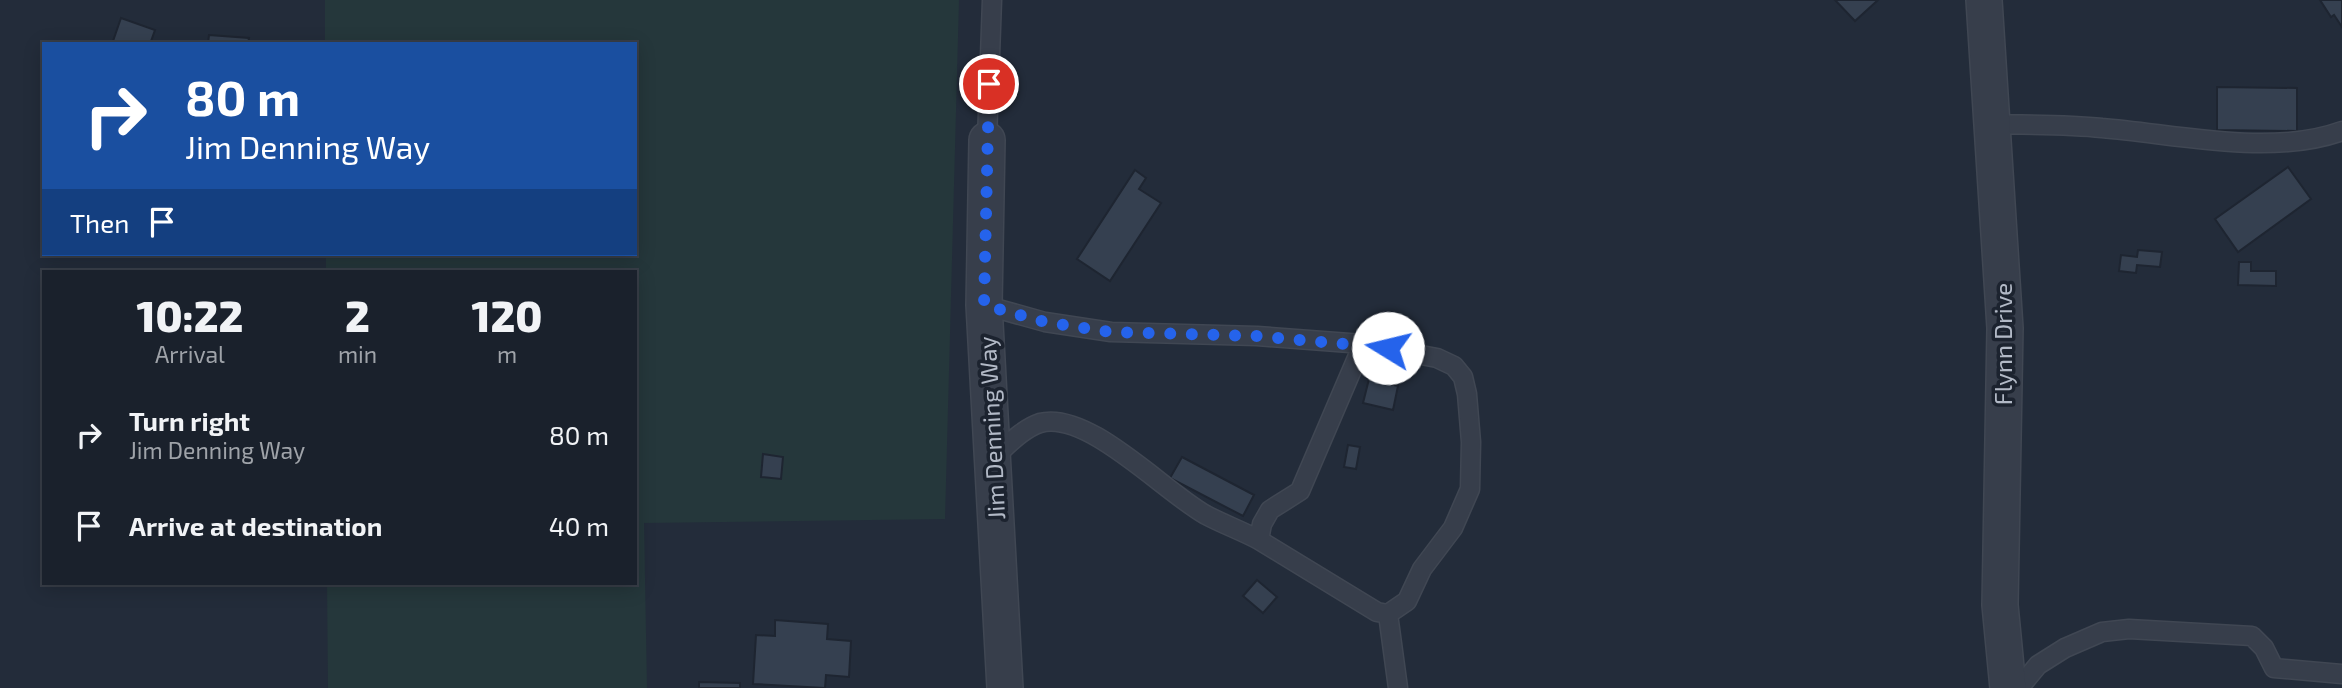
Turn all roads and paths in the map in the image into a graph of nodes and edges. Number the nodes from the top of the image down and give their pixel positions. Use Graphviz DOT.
graph roads {
  1 [pos="992,0"];
  2 [pos="1984,0"];
  3 [pos="1989,124"];
  4 [pos="2342,131"];
  5 [pos="987,140"];
  6 [pos="984,305"];
  7 [pos="1363,344"];
  8 [pos="993,458"];
  9 [pos="1259,540"];
  10 [pos="1388,614"];
  11 [pos="2342,674"];
  12 [pos="1005,688"];
  13 [pos="1398,688"];
  14 [pos="2008,688"];
  15 [pos="2019,688"];
  1 -- 5 [label="lane, Jim Denning Way"];
  2 -- 3 [label="street, Flynn Drive"];
  3 -- 4 [label="lane"];
  3 -- 14 [label="street, Flynn Drive"];
  5 -- 6 [label="street, Jim Denning Way"];
  6 -- 7 [label="lane"];
  6 -- 8 [label="street, Jim Denning Way"];
  7 -- 9 [label="lane"];
  7 -- 10 [label="lane"];
  8 -- 9 [label="lane"];
  8 -- 12 [label="street, Jim Denning Way"];
  9 -- 10 [label="lane"];
  10 -- 13 [label="lane"];
  11 -- 15 [label="lane"];
}
